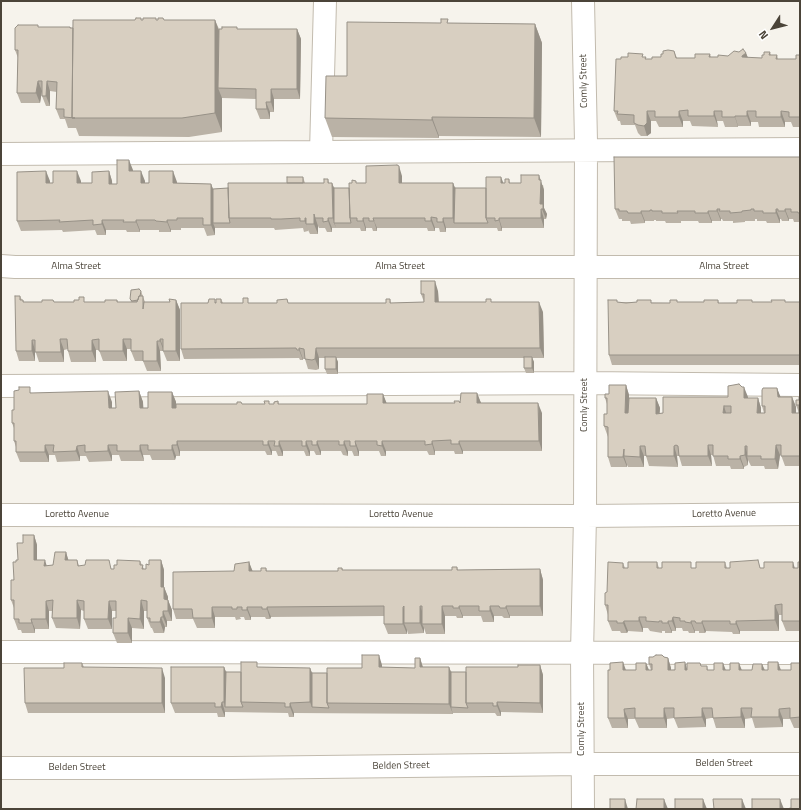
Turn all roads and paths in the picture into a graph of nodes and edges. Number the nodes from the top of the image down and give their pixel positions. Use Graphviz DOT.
graph roads {
  1 [pos="325,1"];
  2 [pos="583,1"];
  3 [pos="800,149"];
  4 [pos="586,151"];
  5 [pos="321,152"];
  6 [pos="1,154"];
  7 [pos="1,266"];
  8 [pos="585,267"];
  9 [pos="800,267"];
  10 [pos="584,384"];
  11 [pos="800,385"];
  12 [pos="1,386"];
  13 [pos="800,514"];
  14 [pos="1,515"];
  15 [pos="585,516"];
  16 [pos="1,652"];
  17 [pos="582,653"];
  18 [pos="800,653"];
  19 [pos="582,764"];
  20 [pos="800,764"];
  21 [pos="1,768"];
  22 [pos="583,809"];
  1 -- 5 [label="street"];
  2 -- 4 [label="street, Comly Street"];
  3 -- 4 [label="street"];
  4 -- 5 [label="street"];
  4 -- 8 [label="street, Comly Street"];
  5 -- 6 [label="street"];
  7 -- 8 [label="street, Alma Street"];
  8 -- 9 [label="street, Alma Street"];
  8 -- 10 [label="street, Comly Street"];
  10 -- 11 [label="street"];
  10 -- 12 [label="street"];
  10 -- 15 [label="street, Comly Street"];
  13 -- 15 [label="street, Loretto Avenue"];
  14 -- 15 [label="street, Loretto Avenue"];
  15 -- 17 [label="street, Comly Street"];
  16 -- 17 [label="street"];
  17 -- 18 [label="street"];
  17 -- 19 [label="street, Comly Street"];
  19 -- 20 [label="street, Belden Street"];
  19 -- 21 [label="street, Belden Street"];
  19 -- 22 [label="street, Comly Street"];
}
